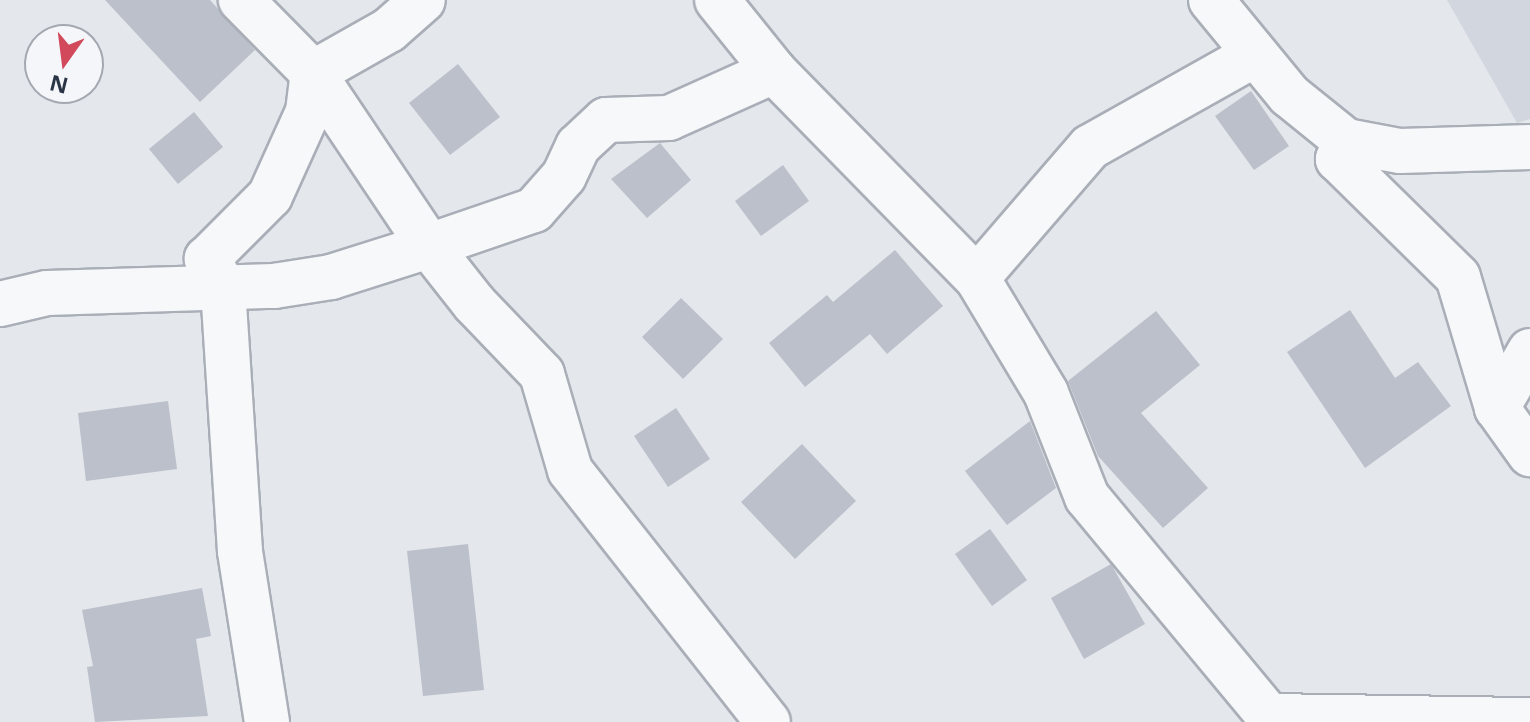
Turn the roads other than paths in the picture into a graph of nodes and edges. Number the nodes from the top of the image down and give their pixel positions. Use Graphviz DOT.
graph roads {
  1 [pos="241,0"];
  2 [pos="423,0"];
  3 [pos="717,0"];
  4 [pos="1211,0"];
  5 [pos="1254,55"];
  6 [pos="774,71"];
  7 [pos="313,73"];
  8 [pos="1346,141"];
  9 [pos="1530,147"];
  10 [pos="429,246"];
  11 [pos="977,278"];
  12 [pos="223,285"];
  13 [pos="0,304"];
  14 [pos="1530,351"];
  15 [pos="1497,408"];
  16 [pos="1530,454"];
  17 [pos="1530,720"];
  18 [pos="267,722"];
  19 [pos="768,722"];
  1 -- 7 [label="street"];
  2 -- 7 [label="street"];
  3 -- 6 [label="street"];
  4 -- 5 [label="street"];
  5 -- 8 [label="street"];
  5 -- 11 [label="street"];
  6 -- 10 [label="street"];
  6 -- 11 [label="street"];
  7 -- 10 [label="street"];
  7 -- 12 [label="street"];
  8 -- 9 [label="street"];
  8 -- 15 [label="street"];
  10 -- 12 [label="street"];
  10 -- 19 [label="street"];
  11 -- 17 [label="street"];
  12 -- 13 [label="street"];
  12 -- 18 [label="street"];
  14 -- 15 [label="street"];
  15 -- 16 [label="street"];
}
